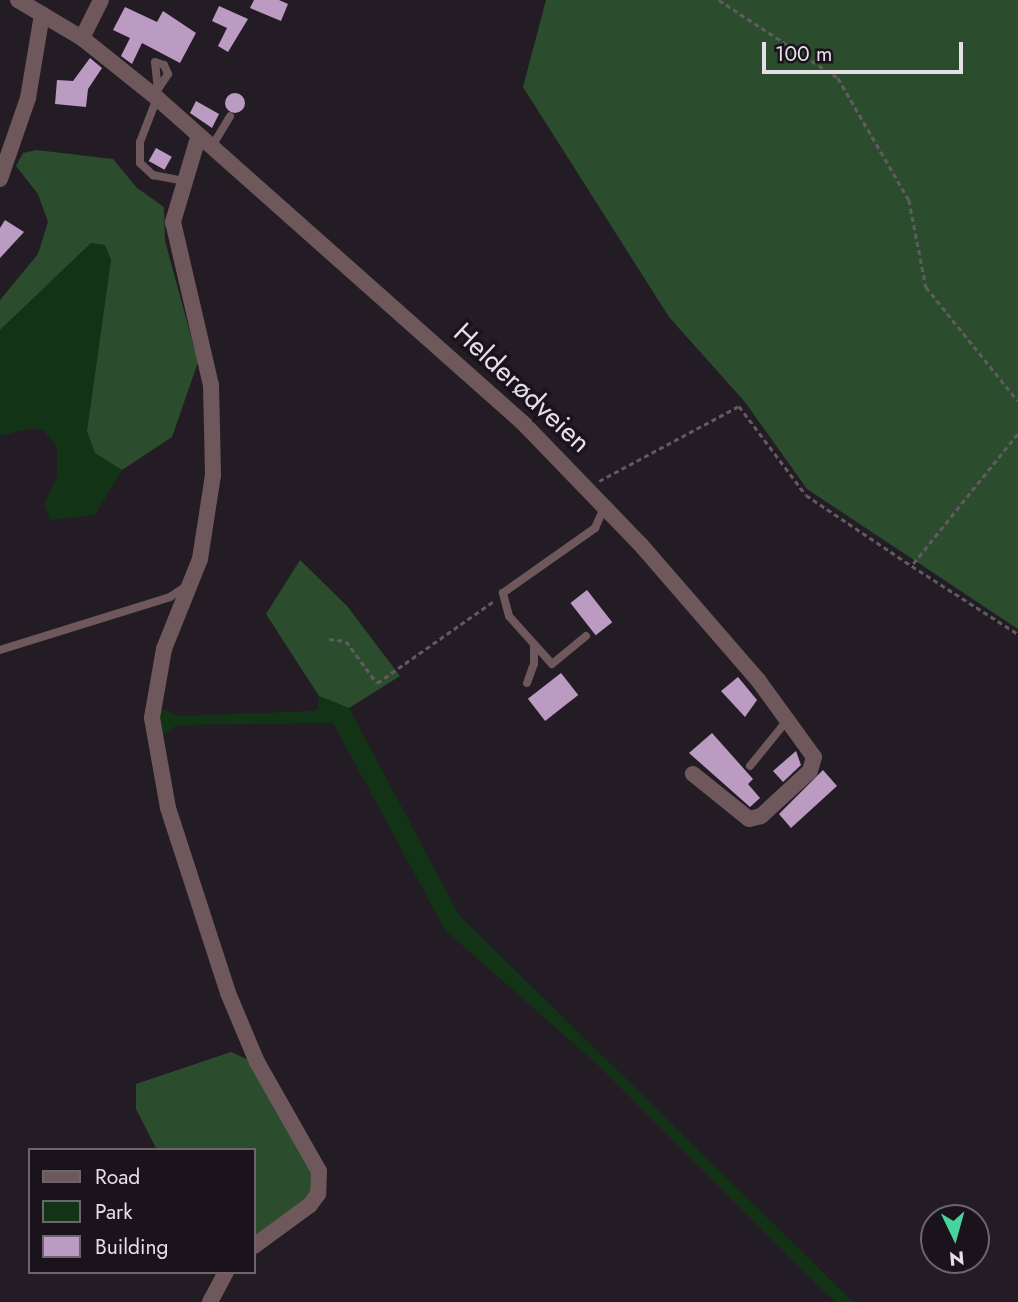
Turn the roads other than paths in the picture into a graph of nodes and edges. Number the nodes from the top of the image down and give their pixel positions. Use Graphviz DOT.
graph roads {
  1 [pos="18,0"];
  2 [pos="101,0"];
  3 [pos="42,13"];
  4 [pos="82,38"];
  5 [pos="157,94"];
  6 [pos="230,116"];
  7 [pos="205,143"];
  8 [pos="0,179"];
  9 [pos="183,181"];
  10 [pos="605,505"];
  11 [pos="193,582"];
  12 [pos="586,636"];
  13 [pos="534,645"];
  14 [pos="0,650"];
  15 [pos="527,683"];
  16 [pos="785,723"];
  17 [pos="750,766"];
  18 [pos="693,774"];
  19 [pos="256,1245"];
  20 [pos="225,1274"];
  21 [pos="210,1302"];
  1 -- 3 [label="street, Helderødveien"];
  2 -- 4 [label="street"];
  3 -- 4 [label="street, Helderødveien"];
  3 -- 8 [label="street"];
  4 -- 5 [label="street, Helderødveien"];
  5 -- 7 [label="street, Helderødveien"];
  5 -- 9 [label="lane"];
  6 -- 7 [label="lane"];
  7 -- 9 [label="street"];
  7 -- 10 [label="street, Helderødveien"];
  9 -- 11 [label="street"];
  10 -- 13 [label="lane"];
  10 -- 16 [label="street, Helderødveien"];
  11 -- 14 [label="lane"];
  11 -- 19 [label="street"];
  12 -- 13 [label="lane"];
  13 -- 15 [label="lane"];
  16 -- 17 [label="lane"];
  16 -- 18 [label="street, Helderødveien"];
  20 -- 21 [label="street"];
}
